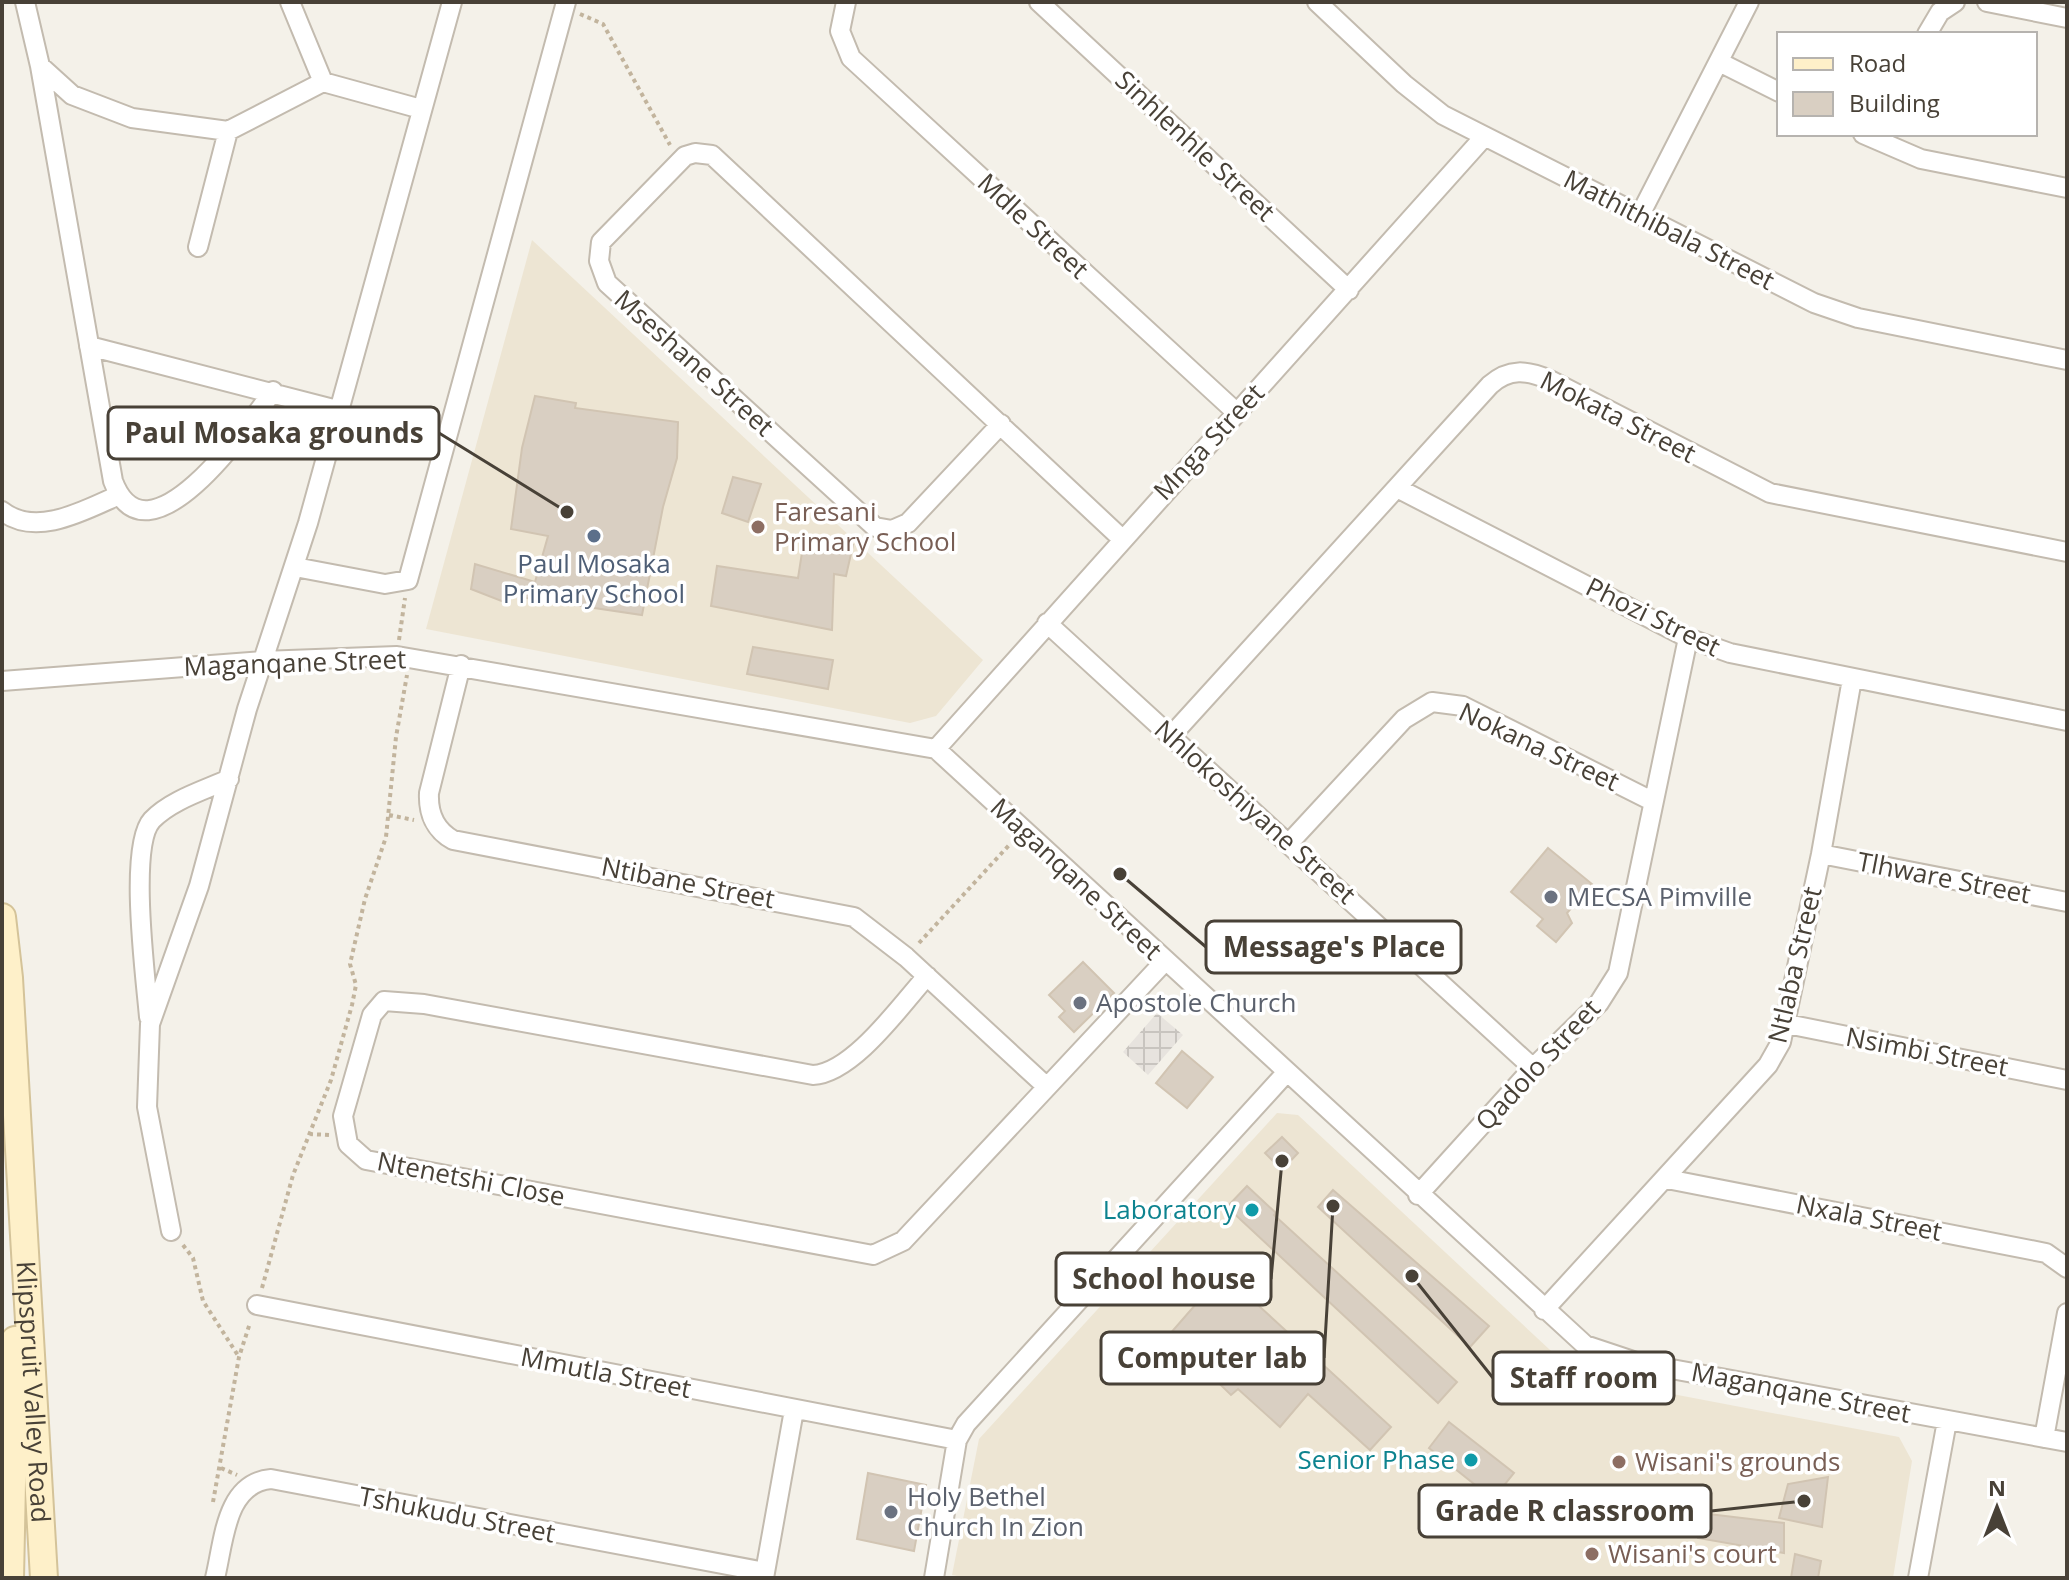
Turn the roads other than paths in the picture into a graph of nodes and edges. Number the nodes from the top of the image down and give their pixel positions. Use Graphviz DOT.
graph roads {
  1 [pos="25,2"];
  2 [pos="290,2"];
  3 [pos="452,2"];
  4 [pos="846,2"];
  5 [pos="1039,2"];
  6 [pos="1317,2"];
  7 [pos="1749,2"];
  8 [pos="1955,2"];
  9 [pos="1987,2"];
  10 [pos="568,4"];
  11 [pos="2067,18"];
  12 [pos="1928,32"];
  13 [pos="1719,62"];
  14 [pos="40,66"];
  15 [pos="323,82"];
  16 [pos="1777,91"];
  17 [pos="421,109"];
  18 [pos="228,131"];
  19 [pos="1873,136"];
  20 [pos="1484,137"];
  21 [pos="2067,188"];
  22 [pos="1640,215"];
  23 [pos="198,247"];
  24 [pos="1349,290"];
  25 [pos="89,346"];
  26 [pos="2067,360"];
  27 [pos="273,391"];
  28 [pos="337,410"];
  29 [pos="1236,412"];
  30 [pos="1001,424"];
  31 [pos="1399,489"];
  32 [pos="119,495"];
  33 [pos="2,511"];
  34 [pos="1121,538"];
  35 [pos="2067,552"];
  36 [pos="295,567"];
  37 [pos="1047,623"];
  38 [pos="1688,638"];
  39 [pos="262,661"];
  40 [pos="461,665"];
  41 [pos="1852,679"];
  42 [pos="2,681"];
  43 [pos="2067,721"];
  44 [pos="1171,736"];
  45 [pos="936,749"];
  46 [pos="229,779"];
  47 [pos="1652,801"];
  48 [pos="1290,842"];
  49 [pos="1821,854"];
  50 [pos="2067,902"];
  51 [pos="2,917"];
  52 [pos="1165,961"];
  53 [pos="927,976"];
  54 [pos="150,1024"];
  55 [pos="1787,1024"];
  56 [pos="1533,1068"];
  57 [pos="2,1069"];
  58 [pos="1286,1073"];
  59 [pos="2067,1080"];
  60 [pos="1047,1087"];
  61 [pos="1667,1179"];
  62 [pos="1418,1195"];
  63 [pos="171,1231"];
  64 [pos="2067,1268"];
  65 [pos="257,1305"];
  66 [pos="1544,1310"];
  67 [pos="2067,1313"];
  68 [pos="794,1410"];
  69 [pos="1947,1421"];
  70 [pos="2044,1438"];
  71 [pos="957,1440"];
  72 [pos="2067,1442"];
  73 [pos="764,1575"];
  74 [pos="10,1578"];
  75 [pos="44,1578"];
  76 [pos="215,1578"];
  77 [pos="934,1578"];
  78 [pos="1918,1578"];
  1 -- 14 [label="street"];
  2 -- 15 [label="street"];
  3 -- 17 [label="street"];
  4 -- 29 [label="street, Mdle Street"];
  5 -- 24 [label="street, Sinhlenhle Street"];
  6 -- 20 [label="street, Mathithibala Street"];
  7 -- 13 [label="street"];
  8 -- 12 [label="street"];
  9 -- 11 [label="street"];
  10 -- 36 [label="street"];
  13 -- 16 [label="street"];
  13 -- 22 [label="street"];
  14 -- 18 [label="street"];
  14 -- 25 [label="street"];
  15 -- 17 [label="street"];
  15 -- 18 [label="street"];
  17 -- 28 [label="street"];
  18 -- 23 [label="street"];
  19 -- 21 [label="street"];
  20 -- 22 [label="street, Mathithibala Street"];
  20 -- 24 [label="street, Mnga Street"];
  22 -- 26 [label="street, Mathithibala Street"];
  24 -- 29 [label="street, Mnga Street"];
  25 -- 27 [label="street"];
  25 -- 32 [label="street"];
  27 -- 28 [label="street"];
  27 -- 32 [label="street"];
  28 -- 36 [label="street"];
  29 -- 34 [label="street, Mnga Street"];
  30 -- 30 [label="street, Mseshane Street"];
  30 -- 34 [label="street"];
  31 -- 35 [label="street, Mokata Street"];
  31 -- 38 [label="street, Phozi Street"];
  31 -- 44 [label="street, Mokata Street"];
  32 -- 33 [label="street"];
  34 -- 37 [label="street, Mnga Street"];
  36 -- 39 [label="street"];
  37 -- 44 [label="street, Nhlokoshiyane Street"];
  37 -- 45 [label="street, Mnga Street"];
  38 -- 41 [label="street, Phozi Street"];
  38 -- 47 [label="street, Qadolo Street"];
  39 -- 40 [label="street, Maganqane Street"];
  39 -- 42 [label="street, Maganqane Street"];
  39 -- 46 [label="street"];
  40 -- 45 [label="street, Maganqane Street"];
  40 -- 53 [label="street, Ntibane Street"];
  41 -- 43 [label="street, Phozi Street"];
  41 -- 49 [label="street, Ntlaba Street"];
  44 -- 48 [label="street, Nhlokoshiyane Street"];
  45 -- 52 [label="street, Maganqane Street"];
  46 -- 54 [label="street"];
  46 -- 54 [label="street"];
  47 -- 48 [label="street, Nokana Street"];
  47 -- 56 [label="street, Qadolo Street"];
  48 -- 56 [label="street, Nhlokoshiyane Street"];
  49 -- 50 [label="street, Tlhware Street"];
  49 -- 55 [label="street, Ntlaba Street"];
  51 -- 75 [label="street, Klipspruit Valley Road"];
  52 -- 58 [label="street, Maganqane Street"];
  52 -- 60 [label="street, Ntenetshi Close"];
  53 -- 60 [label="street, Ntibane Street"];
  53 -- 60 [label="street, Ntenetshi Close"];
  54 -- 63 [label="street"];
  55 -- 59 [label="street, Nsimbi Street"];
  55 -- 61 [label="street, Ntlaba Street"];
  56 -- 62 [label="street, Qadolo Street"];
  57 -- 74 [label="street, Klipspruit Valley Road"];
  58 -- 62 [label="street, Maganqane Street"];
  58 -- 71 [label="street"];
  61 -- 64 [label="street, Nxala Street"];
  61 -- 66 [label="street, Ntlaba Street"];
  62 -- 66 [label="street, Maganqane Street"];
  65 -- 68 [label="street, Mmutla Street"];
  66 -- 69 [label="street, Maganqane Street"];
  67 -- 70 [label="street"];
  68 -- 71 [label="street, Mmutla Street"];
  68 -- 73 [label="street"];
  69 -- 70 [label="street, Maganqane Street"];
  69 -- 78 [label="street"];
  70 -- 72 [label="street, Maganqane Street"];
  71 -- 77 [label="street"];
  73 -- 76 [label="street, Tshukudu Street"];
}
